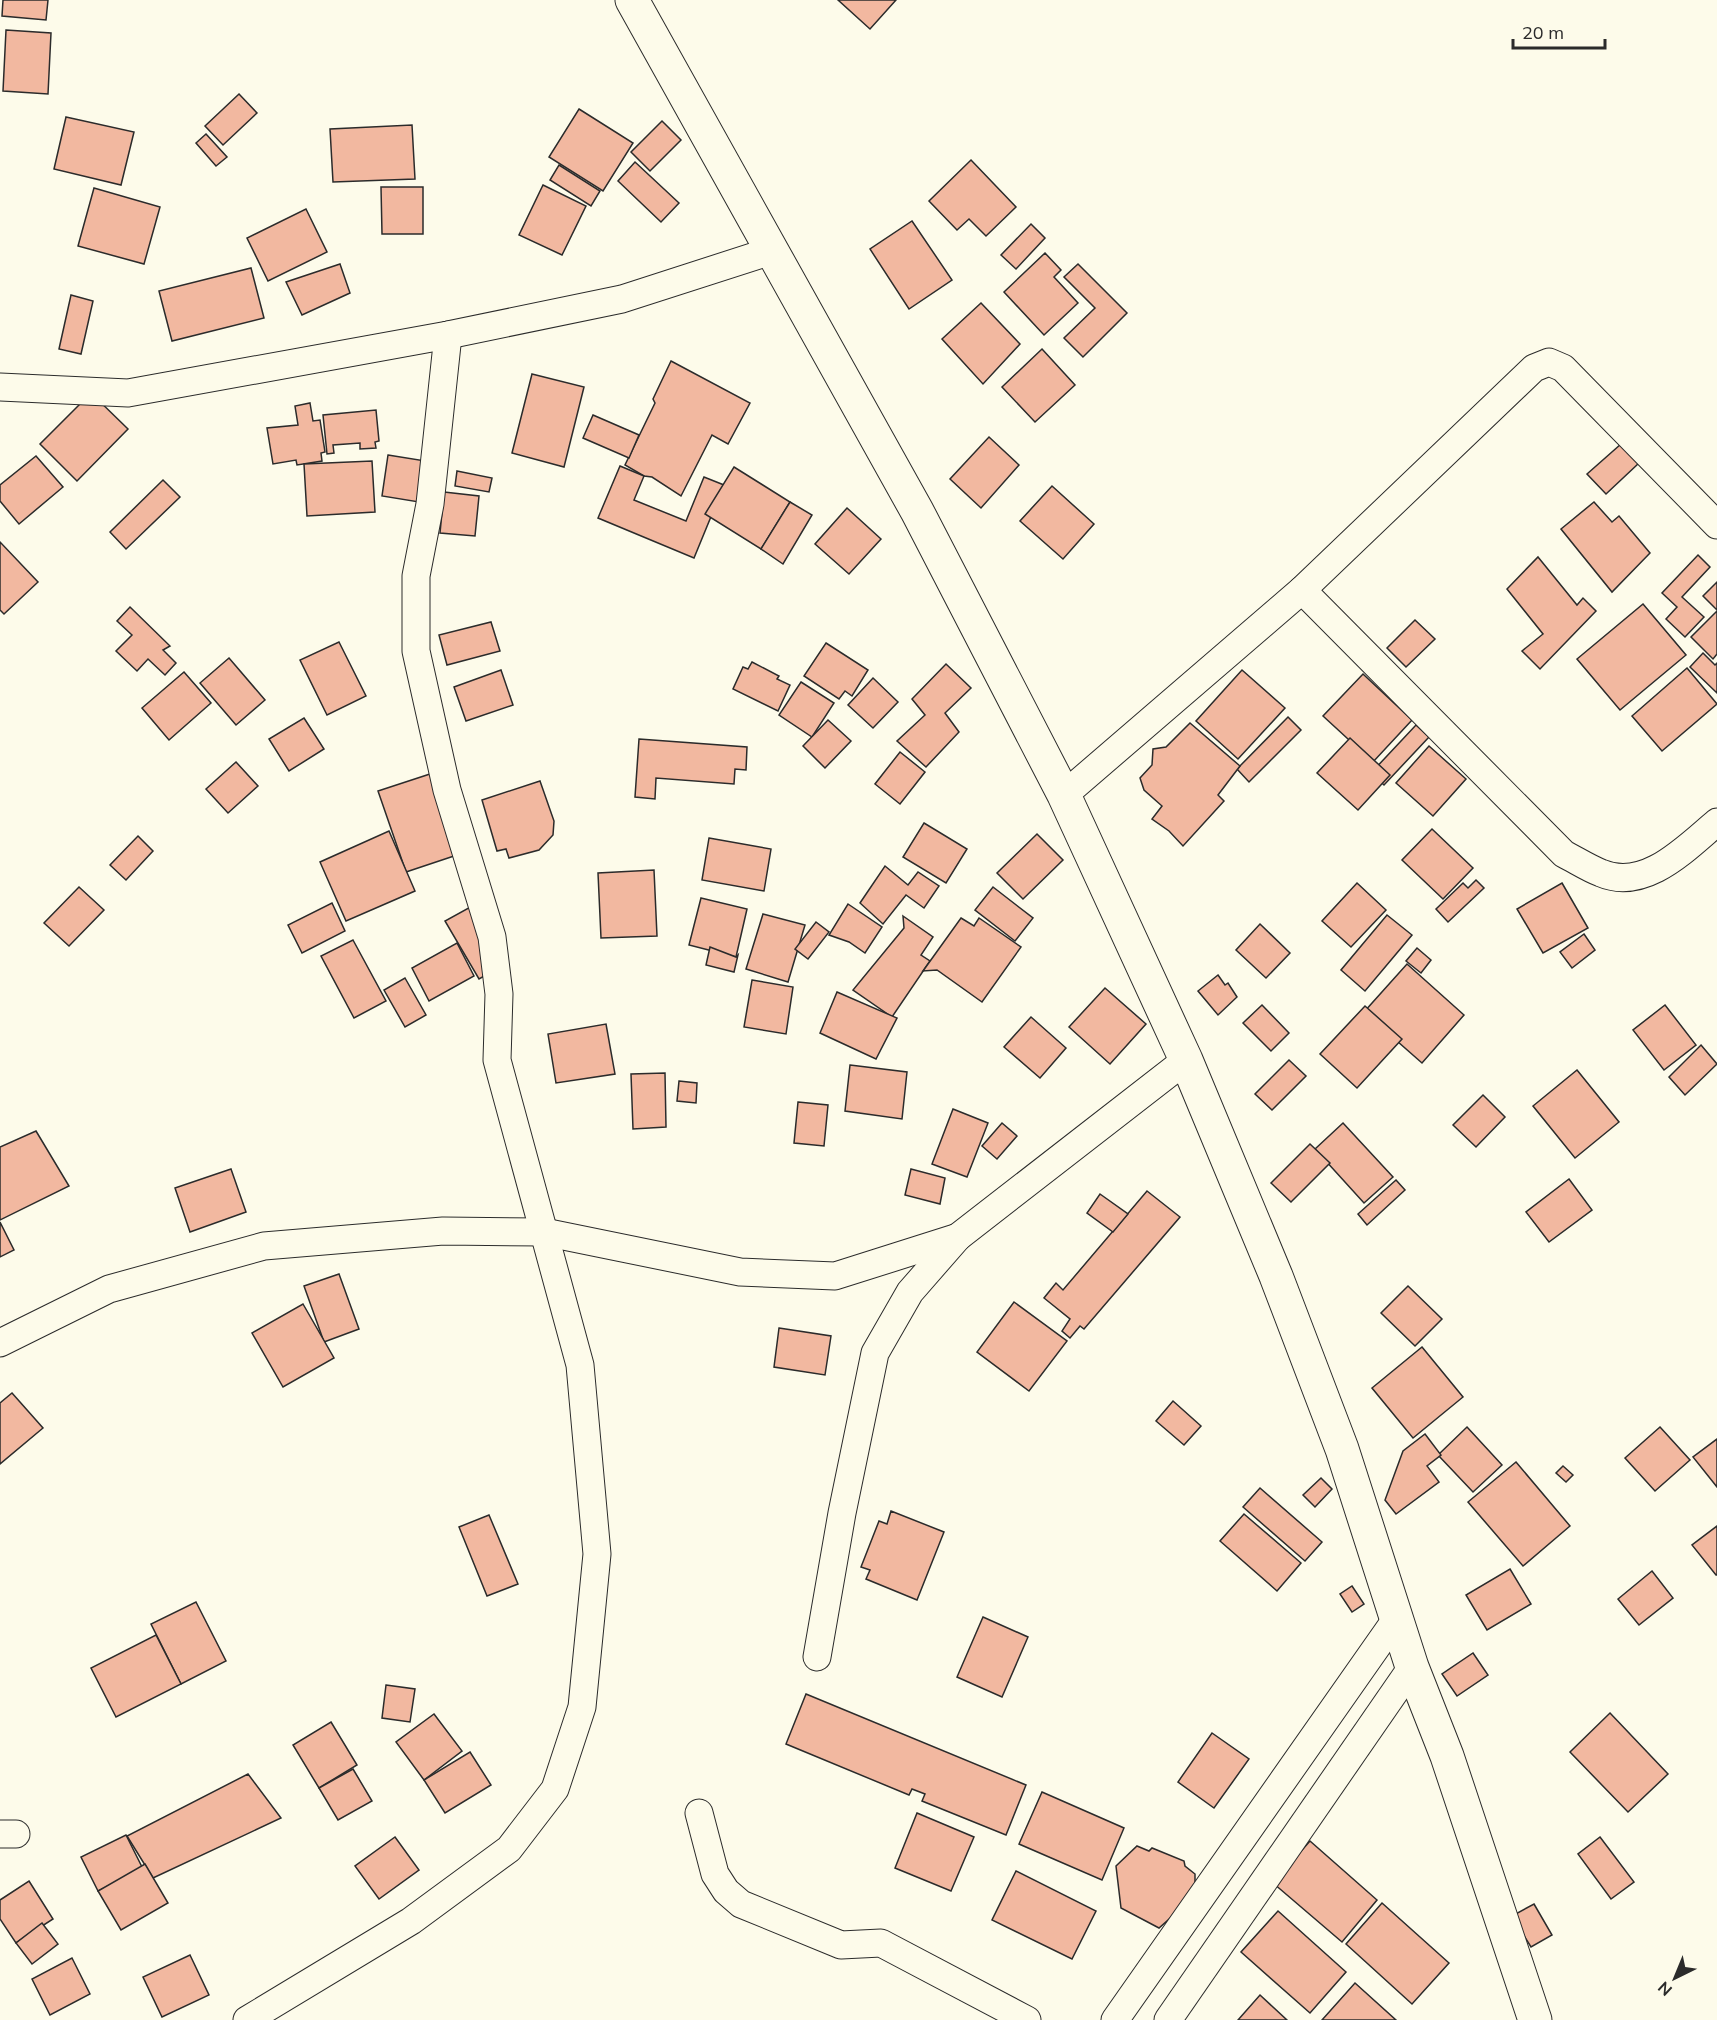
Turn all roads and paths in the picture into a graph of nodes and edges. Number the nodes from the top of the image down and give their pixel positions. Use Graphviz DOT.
graph roads {
  1 [pos="632,0"];
  2 [pos="771,251"];
  3 [pos="448,335"];
  4 [pos="0,387"];
  5 [pos="1717,525"];
  6 [pos="1302,590"];
  7 [pos="1064,795"];
  8 [pos="1717,822"];
  9 [pos="1186,1060"];
  10 [pos="544,1233"];
  11 [pos="958,1237"];
  12 [pos="0,1343"];
  13 [pos="1397,1618"];
  14 [pos="818,1657"];
  15 [pos="1413,1667"];
  16 [pos="699,1813"];
  17 [pos="247,2020"];
  18 [pos="1027,2020"];
  19 [pos="1115,2020"];
  20 [pos="1168,2020"];
  21 [pos="1535,2020"];
  1 -- 2 [label="street"];
  2 -- 3 [label="street"];
  2 -- 7 [label="street"];
  3 -- 4 [label="street"];
  3 -- 10 [label="street"];
  5 -- 6 [label="street"];
  6 -- 7 [label="street"];
  6 -- 8 [label="street"];
  7 -- 9 [label="street"];
  9 -- 11 [label="street"];
  9 -- 13 [label="street"];
  10 -- 11 [label="street"];
  10 -- 12 [label="street"];
  10 -- 17 [label="street"];
  11 -- 14 [label="street"];
  13 -- 15 [label="street"];
  13 -- 19 [label="street"];
  15 -- 20 [label="street"];
  15 -- 21 [label="street"];
  16 -- 18 [label="street"];
}
